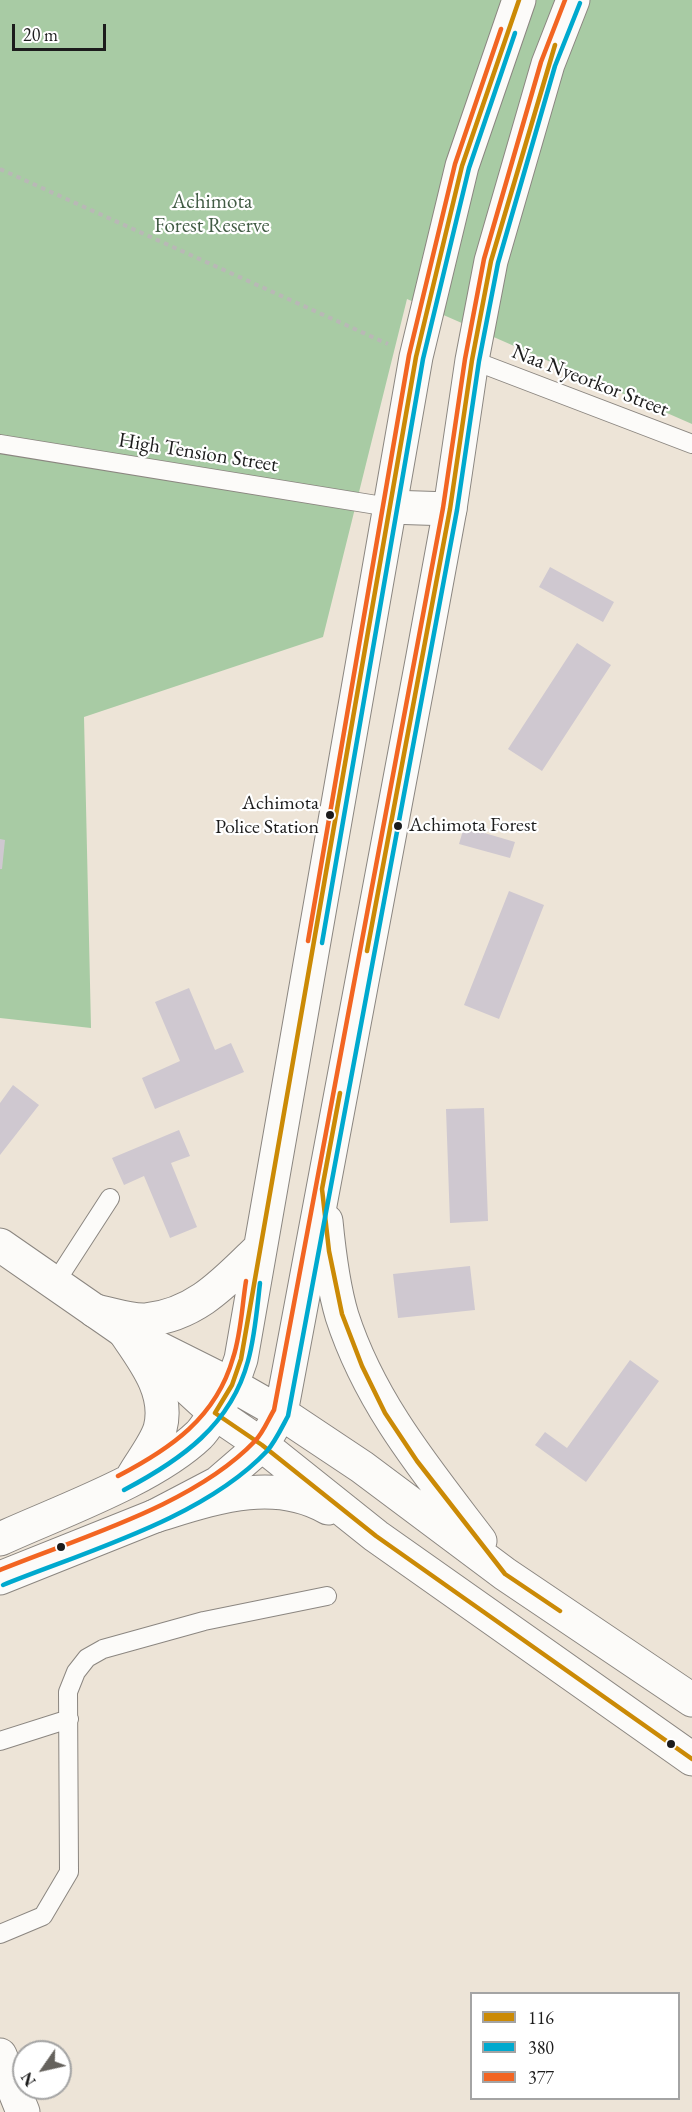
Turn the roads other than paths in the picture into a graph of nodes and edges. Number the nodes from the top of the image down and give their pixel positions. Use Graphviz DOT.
graph roads {
  1 [pos="519,0"];
  2 [pos="573,0"];
  3 [pos="472,360"];
  4 [pos="0,444"];
  5 [pos="692,444"];
  6 [pos="389,507"];
  7 [pos="450,509"];
  8 [pos="322,1189"];
  9 [pos="111,1198"];
  10 [pos="0,1245"];
  11 [pos="259,1249"];
  12 [pos="55,1283"];
  13 [pos="95,1311"];
  14 [pos="124,1331"];
  15 [pos="232,1384"];
  16 [pos="214,1413"];
  17 [pos="281,1413"];
  18 [pos="262,1445"];
  19 [pos="132,1478"];
  20 [pos="155,1516"];
  21 [pos="376,1536"];
  22 [pos="0,1539"];
  23 [pos="505,1574"];
  24 [pos="0,1578"];
  25 [pos="327,1596"];
  26 [pos="692,1700"];
  27 [pos="69,1719"];
  28 [pos="0,1741"];
  29 [pos="692,1759"];
  30 [pos="0,1934"];
  31 [pos="1,2061"];
  32 [pos="23,2112"];
  1 -- 6 [label="main road"];
  2 -- 3 [label="main road"];
  3 -- 5 [label="lane, Naa Nyeorkor Street"];
  3 -- 7 [label="main road"];
  4 -- 6 [label="lane, High Tension Street"];
  6 -- 7 [label="main road"];
  6 -- 11 [label="main road"];
  7 -- 8 [label="main road"];
  8 -- 17 [label="main road"];
  8 -- 23 [label="main road"];
  9 -- 12 [label="lane"];
  10 -- 12 [label="main road"];
  11 -- 13 [label="main road"];
  11 -- 15 [label="main road"];
  12 -- 13 [label="main road"];
  13 -- 14 [label="main road"];
  14 -- 15 [label="main road"];
  14 -- 16 [label="main road"];
  14 -- 19 [label="main road"];
  15 -- 16 [label="main road"];
  15 -- 17 [label="main road"];
  16 -- 18 [label="main road"];
  16 -- 19 [label="main road"];
  17 -- 18 [label="main road"];
  17 -- 23 [label="main road"];
  18 -- 20 [label="main road"];
  18 -- 21 [label="main road"];
  19 -- 22 [label="main road"];
  20 -- 21 [label="main road"];
  20 -- 24 [label="main road"];
  21 -- 29 [label="main road"];
  23 -- 26 [label="main road"];
  25 -- 27 [label="lane"];
  27 -- 28 [label="lane"];
  27 -- 30 [label="lane"];
  31 -- 32 [label="main road"];
}
